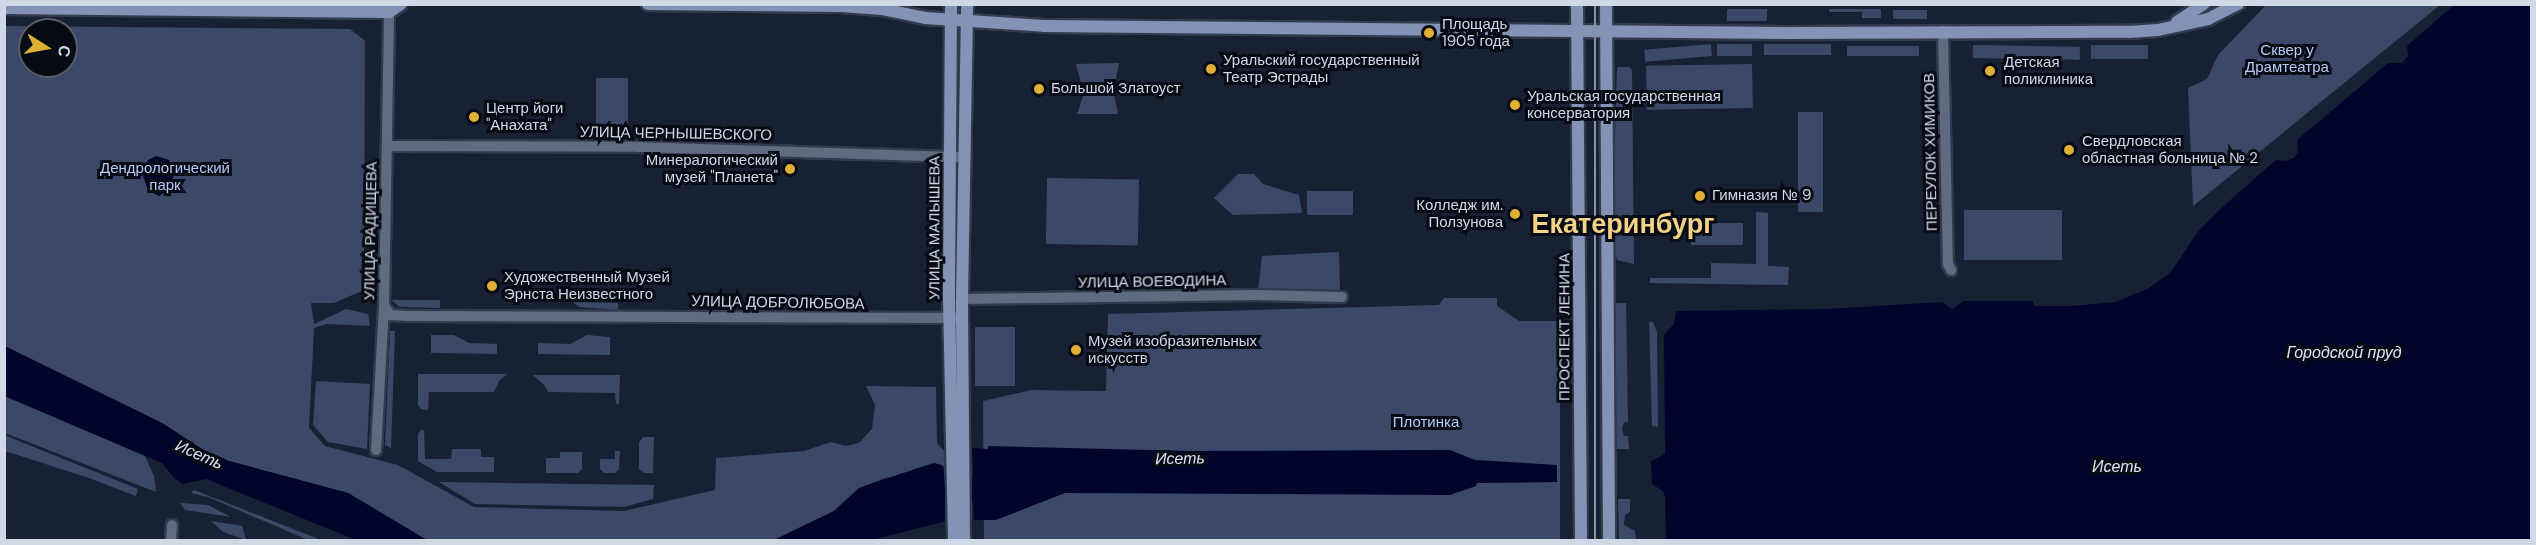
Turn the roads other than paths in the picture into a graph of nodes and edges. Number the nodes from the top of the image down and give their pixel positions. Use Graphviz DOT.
graph roads {
  1 [pos="376,4"];
  2 [pos="401,4"];
  3 [pos="648,4"];
  4 [pos="951,4"];
  5 [pos="968,4"];
  6 [pos="1576,4"];
  7 [pos="1606,4"];
  8 [pos="2204,4"];
  9 [pos="2238,4"];
  10 [pos="4,8"];
  11 [pos="390,8"];
  12 [pos="951,20"];
  13 [pos="968,21"];
  14 [pos="2171,26"];
  15 [pos="1606,31"];
  16 [pos="1943,31"];
  17 [pos="1577,32"];
  18 [pos="388,146"];
  19 [pos="951,157"];
  20 [pos="964,157"];
  21 [pos="1951,270"];
  22 [pos="1342,297"];
  23 [pos="962,299"];
  24 [pos="384,305"];
  25 [pos="956,318"];
  26 [pos="376,450"];
  27 [pos="172,525"];
  28 [pos="959,526"];
  29 [pos="171,540"];
  30 [pos="954,540"];
  31 [pos="964,540"];
  32 [pos="1581,540"];
  33 [pos="1610,540"];
  1 -- 11 [label="main road"];
  2 -- 11 [label="main road"];
  3 -- 12 [label="main road"];
  4 -- 12 [label="main road, УЛИЦА МАЛЫШЕВА"];
  5 -- 13 [label="main road, УЛИЦА МАЛЫШЕВА"];
  6 -- 17 [label="main road, ПРОСПЕКТ ЛЕНИНА"];
  7 -- 15 [label="main road"];
  8 -- 14 [label="main road"];
  9 -- 14 [label="main road"];
  10 -- 11 [label="main road"];
  11 -- 18 [label="street, УЛИЦА РАДИЩЕВА"];
  12 -- 13 [label="main road"];
  12 -- 19 [label="main road, УЛИЦА МАЛЫШЕВА"];
  13 -- 17 [label="main road"];
  13 -- 20 [label="main road, УЛИЦА МАЛЫШЕВА"];
  14 -- 16 [label="main road"];
  15 -- 16 [label="main road"];
  15 -- 17 [label="main road"];
  15 -- 33 [label="main road"];
  16 -- 21 [label="street, ПЕРЕУЛОК ХИМИКОВ"];
  17 -- 32 [label="main road, ПРОСПЕКТ ЛЕНИНА"];
  18 -- 19 [label="street, УЛИЦА ЧЕРНЫШЕВСКОГО"];
  18 -- 24 [label="street, УЛИЦА РАДИЩЕВА"];
  19 -- 20 [label="street, УЛИЦА ЧЕРНЫШЕВСКОГО"];
  19 -- 25 [label="main road, УЛИЦА МАЛЫШЕВА"];
  20 -- 23 [label="main road, УЛИЦА МАЛЫШЕВА"];
  22 -- 23 [label="street, УЛИЦА ВОЕВОДИНА"];
  23 -- 25 [label="main road, УЛИЦА МАЛЫШЕВА"];
  24 -- 25 [label="street, УЛИЦА ДОБРОЛЮБОВА"];
  24 -- 26 [label="street, УЛИЦА РАДИЩЕВА"];
  25 -- 28 [label="main road, УЛИЦА МАЛЫШЕВА"];
  27 -- 29 [label="street"];
  28 -- 30 [label="main road"];
  28 -- 31 [label="main road"];
}
